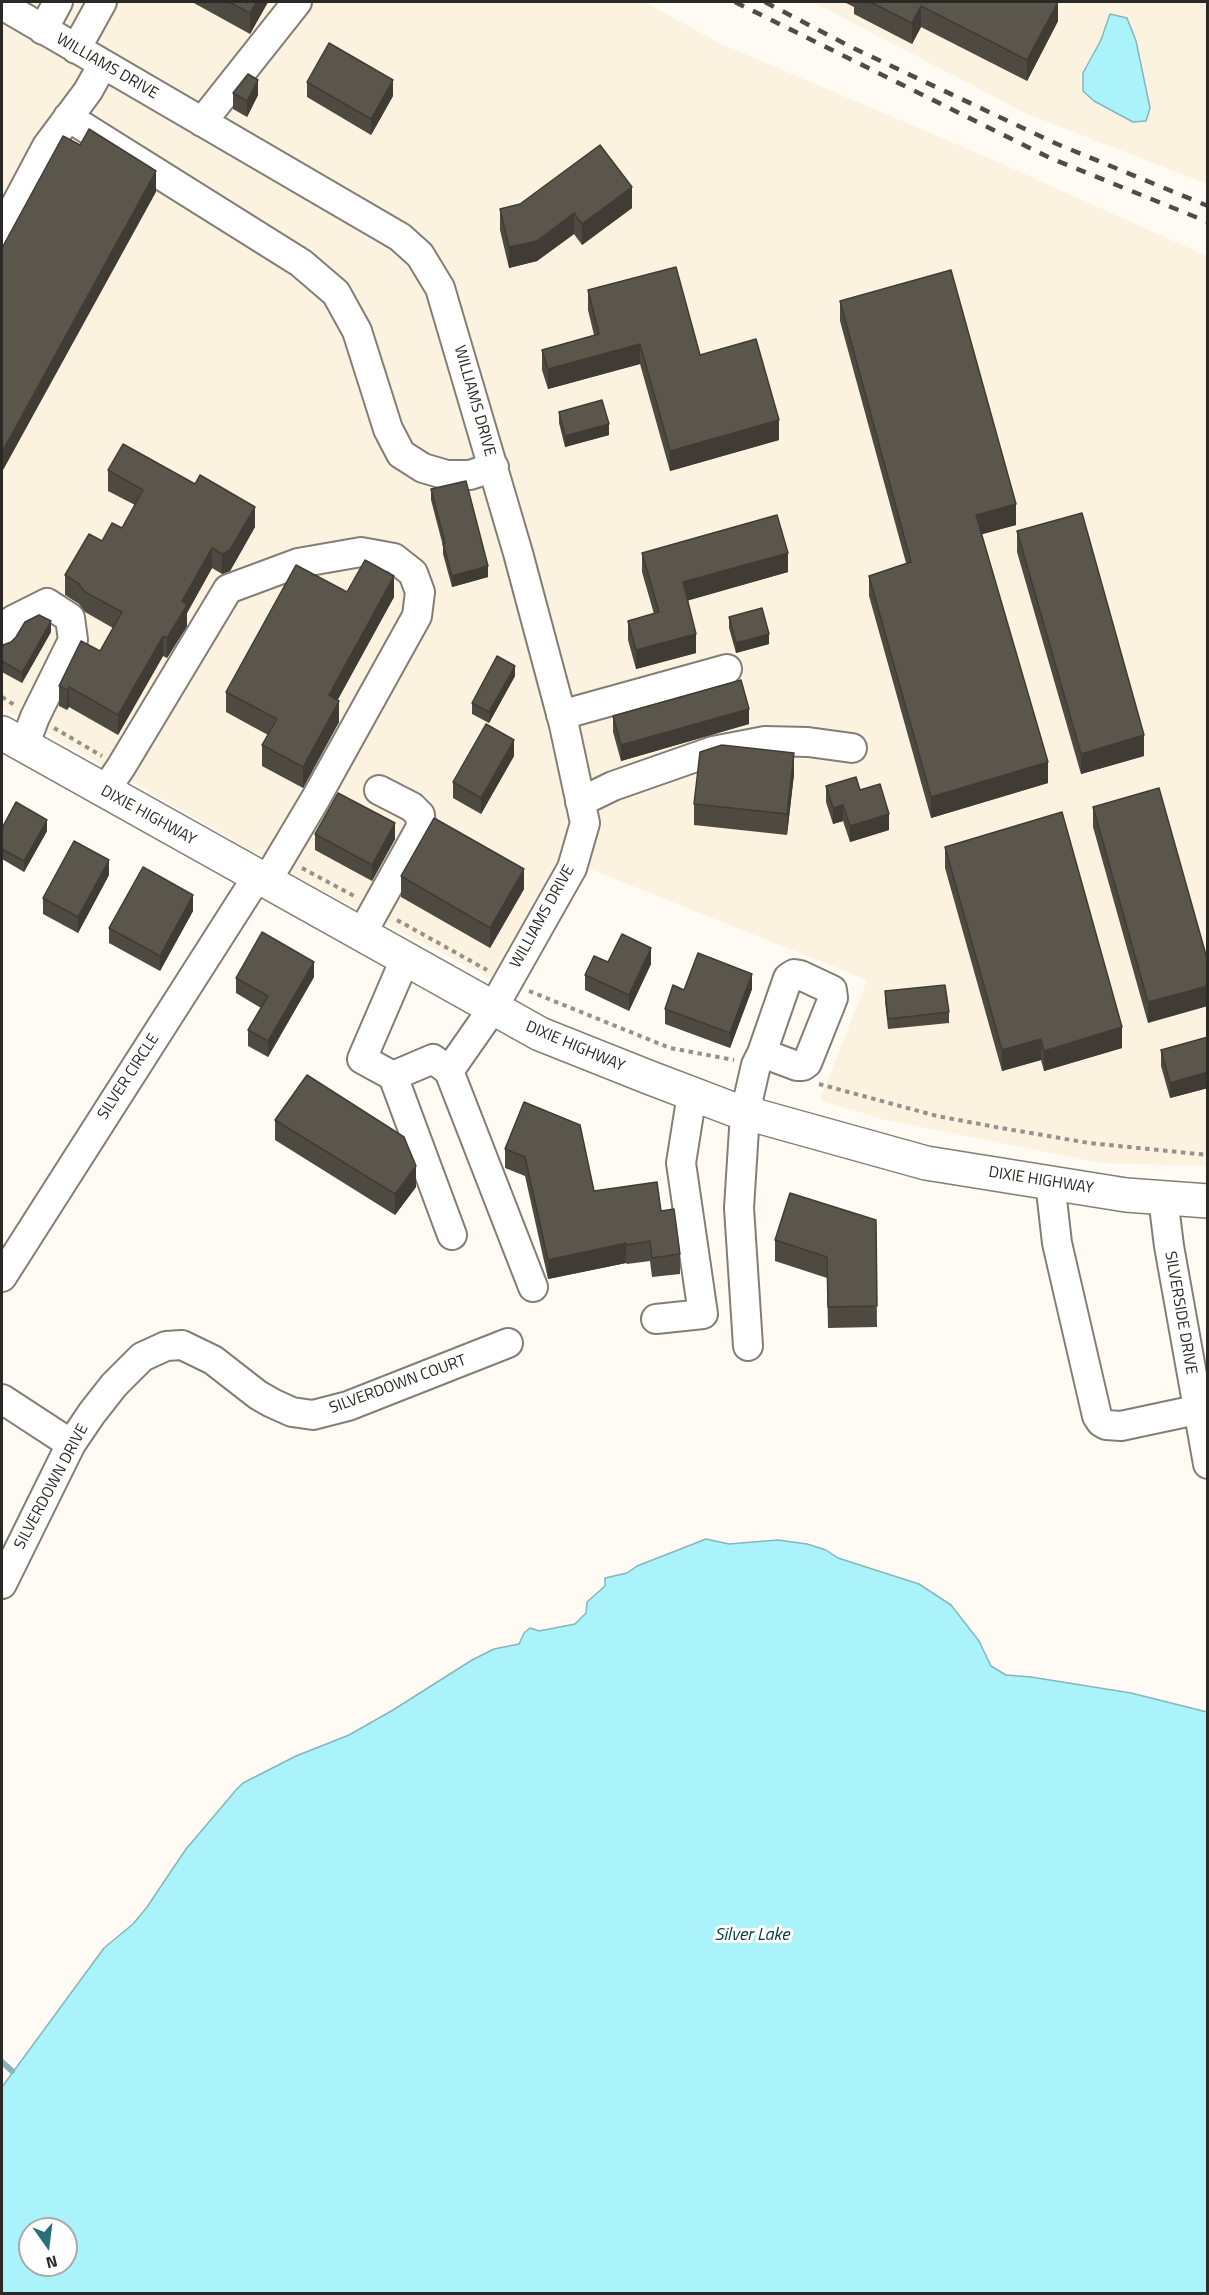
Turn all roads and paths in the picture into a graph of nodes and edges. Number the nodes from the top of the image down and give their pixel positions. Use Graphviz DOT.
graph roads {
  1 [pos="58,2"];
  2 [pos="102,2"];
  3 [pos="297,2"];
  4 [pos="2,6"];
  5 [pos="43,30"];
  6 [pos="76,49"];
  7 [pos="103,64"];
  8 [pos="68,117"];
  9 [pos="202,122"];
  10 [pos="2,231"];
  11 [pos="494,467"];
  12 [pos="2,639"];
  13 [pos="726,669"];
  14 [pos="2,697"];
  15 [pos="561,715"];
  16 [pos="20,732"];
  17 [pos="852,748"];
  18 [pos="112,779"];
  19 [pos="379,790"];
  20 [pos="580,802"];
  21 [pos="268,872"];
  22 [pos="369,922"];
  23 [pos="405,959"];
  24 [pos="484,969"];
  25 [pos="537,994"];
  26 [pos="493,1008"];
  27 [pos="759,1059"];
  28 [pos="449,1071"];
  29 [pos="393,1076"];
  30 [pos="811,1082"];
  31 [pos="692,1094"];
  32 [pos="746,1113"];
  33 [pos="1208,1155"];
  34 [pos="1050,1182"];
  35 [pos="1163,1197"];
  36 [pos="1208,1201"];
  37 [pos="452,1235"];
  38 [pos="2,1277"];
  39 [pos="534,1287"];
  40 [pos="656,1319"];
  41 [pos="508,1343"];
  42 [pos="748,1346"];
  43 [pos="196,1352"];
  44 [pos="2,1399"];
  45 [pos="1196,1410"];
  46 [pos="71,1444"];
  47 [pos="1208,1464"];
  48 [pos="2,1584"];
  1 -- 5 [label="street"];
  2 -- 6 [label="street"];
  3 -- 9 [label="street"];
  4 -- 5 [label="street, WILLIAMS DRIVE"];
  5 -- 6 [label="street, WILLIAMS DRIVE"];
  6 -- 7 [label="street, WILLIAMS DRIVE"];
  7 -- 8 [label="street"];
  7 -- 9 [label="street, WILLIAMS DRIVE"];
  8 -- 10 [label="street"];
  8 -- 11 [label="street"];
  9 -- 11 [label="street, WILLIAMS DRIVE"];
  11 -- 15 [label="street, WILLIAMS DRIVE"];
  12 -- 16 [label="street"];
  13 -- 15 [label="street"];
  14 -- 16 [label="path"];
  15 -- 20 [label="street, WILLIAMS DRIVE"];
  16 -- 18 [label="main road, DIXIE HIGHWAY"];
  16 -- 18 [label="path"];
  17 -- 20 [label="street"];
  18 -- 21 [label="main road, DIXIE HIGHWAY"];
  18 -- 21 [label="street, SILVER CIRCLE"];
  19 -- 22 [label="street"];
  20 -- 26 [label="street, WILLIAMS DRIVE"];
  21 -- 22 [label="main road, DIXIE HIGHWAY"];
  21 -- 22 [label="path"];
  21 -- 38 [label="street, SILVER CIRCLE"];
  22 -- 23 [label="main road, DIXIE HIGHWAY"];
  22 -- 24 [label="path"];
  23 -- 26 [label="main road, DIXIE HIGHWAY"];
  23 -- 29 [label="street"];
  25 -- 27 [label="path"];
  26 -- 28 [label="street, WILLIAMS DRIVE"];
  26 -- 31 [label="main road, DIXIE HIGHWAY"];
  27 -- 32 [label="street"];
  28 -- 29 [label="street"];
  28 -- 39 [label="street"];
  29 -- 37 [label="street"];
  30 -- 33 [label="path"];
  31 -- 32 [label="main road, DIXIE HIGHWAY"];
  31 -- 40 [label="street"];
  32 -- 34 [label="main road, DIXIE HIGHWAY"];
  32 -- 42 [label="street"];
  34 -- 35 [label="main road, DIXIE HIGHWAY"];
  34 -- 45 [label="street"];
  35 -- 36 [label="main road, DIXIE HIGHWAY"];
  35 -- 45 [label="street, SILVERSIDE DRIVE"];
  41 -- 43 [label="street, SILVERDOWN COURT"];
  43 -- 46 [label="street, SILVERDOWN DRIVE"];
  44 -- 46 [label="street"];
  45 -- 47 [label="street, SILVERSIDE DRIVE"];
  46 -- 48 [label="street, SILVERDOWN DRIVE"];
}
